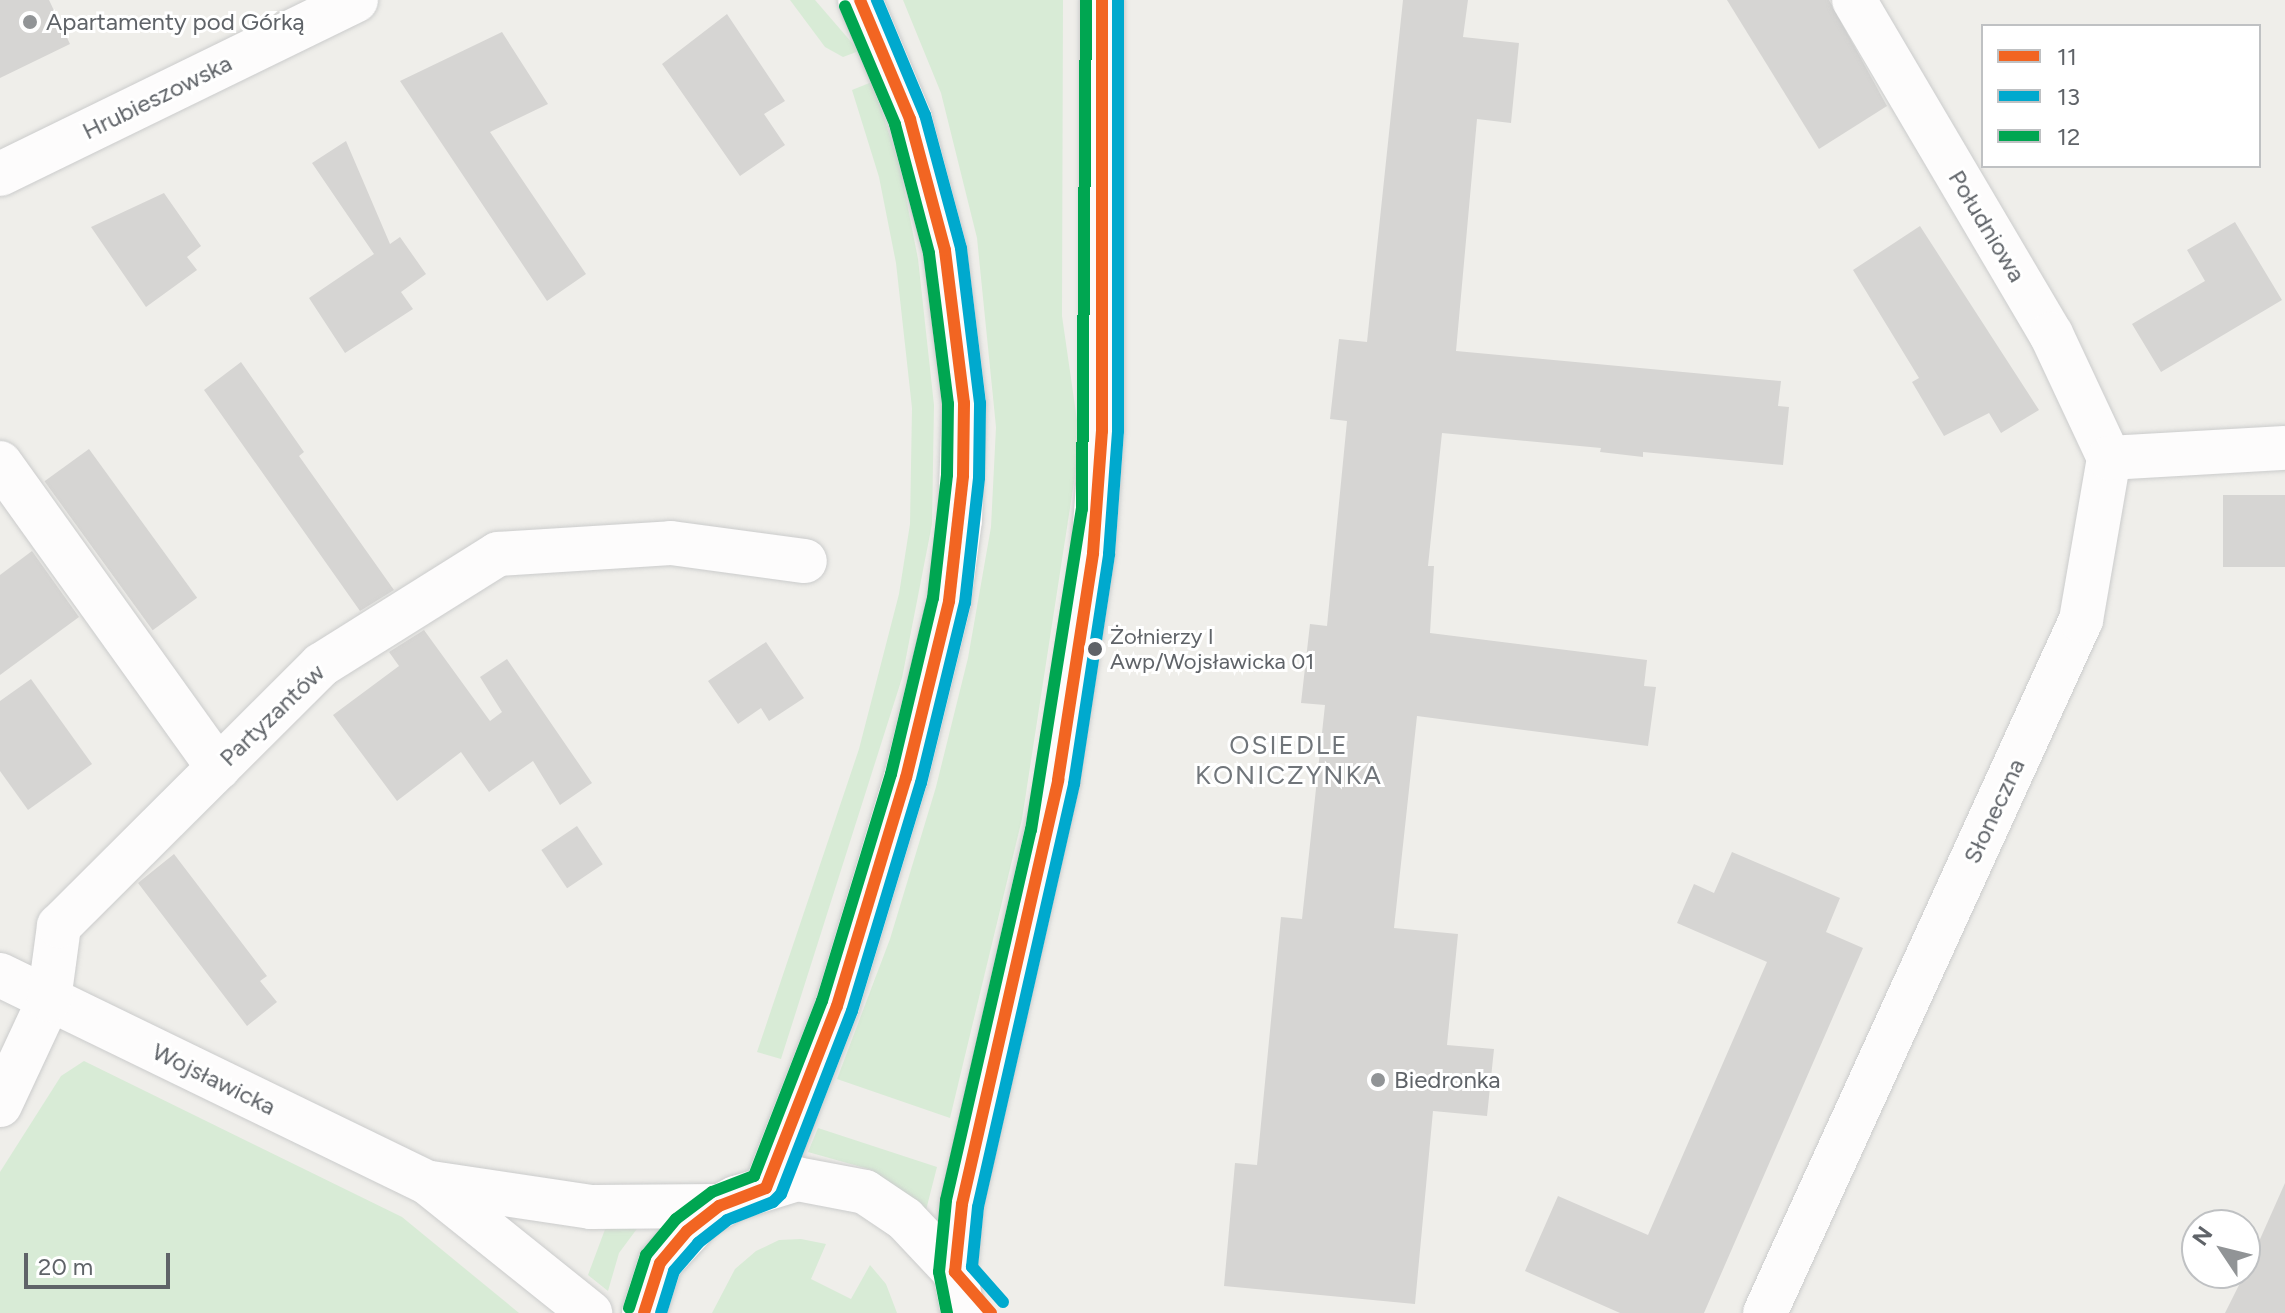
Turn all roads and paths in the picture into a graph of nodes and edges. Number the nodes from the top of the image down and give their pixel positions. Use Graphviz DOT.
graph roads {
  1 [pos="356,0"];
  2 [pos="1102,0"];
  3 [pos="1854,0"];
  4 [pos="858,5"];
  5 [pos="0,174"];
  6 [pos="2285,448"];
  7 [pos="2109,458"];
  8 [pos="0,463"];
  9 [pos="805,561"];
  10 [pos="218,768"];
  11 [pos="0,975"];
  12 [pos="49,1000"];
  13 [pos="0,1105"];
  14 [pos="428,1183"];
  15 [pos="766,1188"];
  16 [pos="719,1206"];
  17 [pos="959,1289"];
  18 [pos="590,1313"];
  19 [pos="644,1313"];
  20 [pos="991,1313"];
  21 [pos="1765,1313"];
  1 -- 5 [label="street, Hrubieszowska"];
  2 -- 17 [label="street"];
  3 -- 7 [label="street, Południowa"];
  4 -- 15 [label="street"];
  6 -- 7 [label="street"];
  7 -- 21 [label="street, Słoneczna"];
  8 -- 10 [label="street"];
  9 -- 10 [label="street, Partyzantów"];
  10 -- 12 [label="street, Partyzantów"];
  11 -- 12 [label="street, Wojsławicka"];
  12 -- 13 [label="street, Partyzantów"];
  12 -- 14 [label="street, Wojsławicka"];
  14 -- 16 [label="street, Wojsławicka"];
  14 -- 18 [label="street, Wojsławicka"];
  15 -- 16 [label="street"];
  15 -- 17 [label="street"];
  16 -- 19 [label="street"];
  17 -- 20 [label="street"];
}
